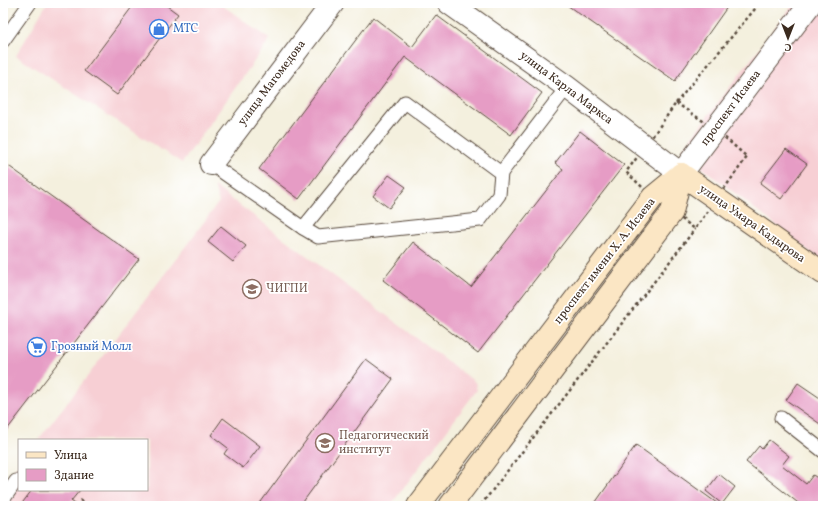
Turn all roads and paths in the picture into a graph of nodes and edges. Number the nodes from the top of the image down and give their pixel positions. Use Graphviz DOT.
graph roads {
  1 [pos="30,3"];
  2 [pos="333,3"];
  3 [pos="449,3"];
  4 [pos="760,3"];
  5 [pos="811,3"];
  6 [pos="3,41"];
  7 [pos="567,87"];
  8 [pos="676,103"];
  9 [pos="211,164"];
  10 [pos="501,173"];
  11 [pos="681,174"];
  12 [pos="303,228"];
  13 [pos="695,229"];
  14 [pos="823,273"];
  15 [pos="781,418"];
  16 [pos="823,451"];
  17 [pos="16,481"];
  18 [pos="3,500"];
  19 [pos="80,500"];
  20 [pos="88,506"];
  21 [pos="418,506"];
  22 [pos="450,506"];
  23 [pos="480,506"];
  1 -- 6 [label="lane"];
  2 -- 9 [label="street, улица Магомедова"];
  3 -- 7 [label="street, улица Карла Маркса"];
  4 -- 8 [label="path"];
  5 -- 11 [label="street, проспект Исаева"];
  7 -- 10 [label="lane"];
  7 -- 11 [label="street, улица Карла Маркса"];
  9 -- 12 [label="lane"];
  10 -- 12 [label="lane"];
  10 -- 12 [label="lane"];
  11 -- 14 [label="main road, улица Умара Кадырова"];
  11 -- 21 [label="main road, проспект имени Х. А. Исаева"];
  11 -- 22 [label="main road, проспект имени Х. А. Исаева"];
  13 -- 23 [label="path"];
  15 -- 16 [label="lane"];
  17 -- 18 [label="lane"];
  19 -- 20 [label="path"];
}
